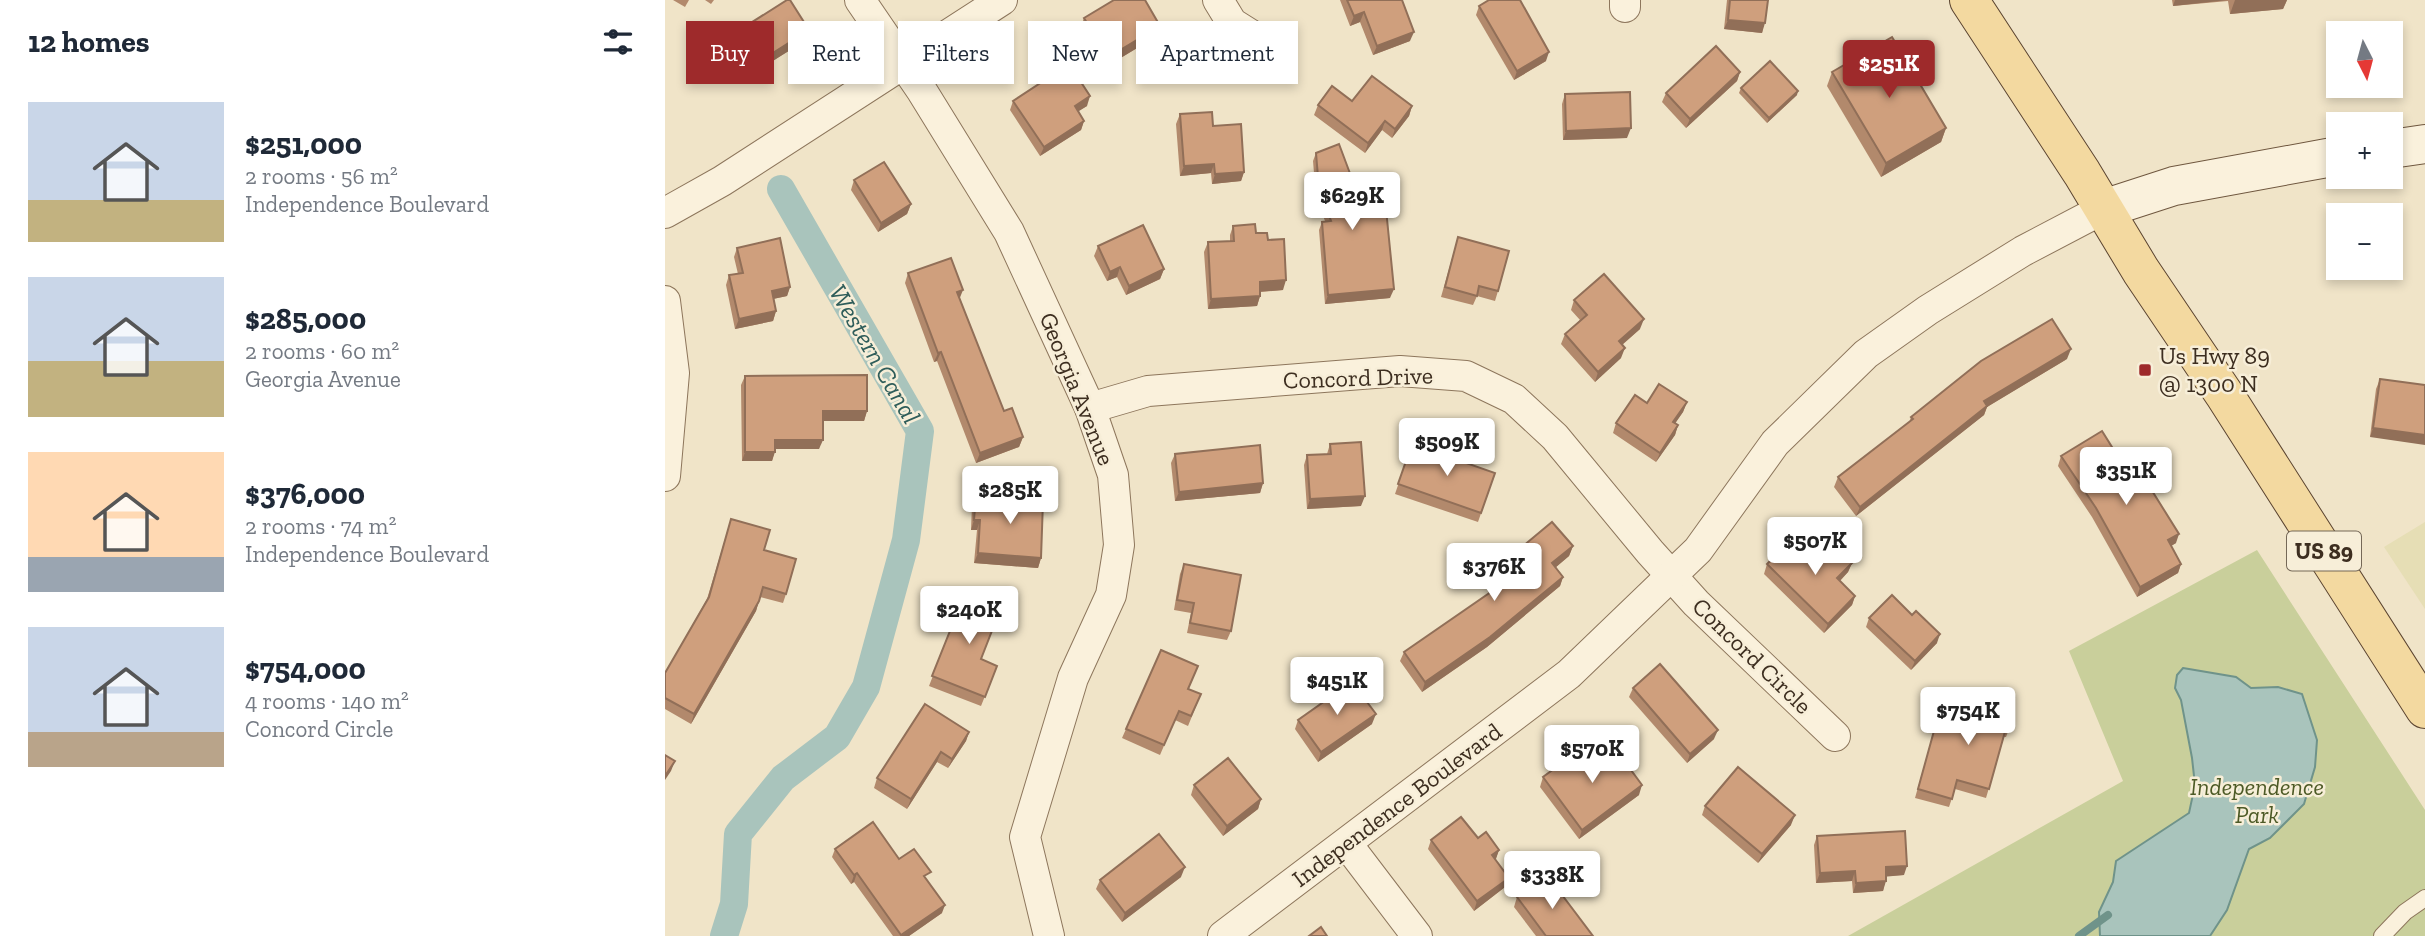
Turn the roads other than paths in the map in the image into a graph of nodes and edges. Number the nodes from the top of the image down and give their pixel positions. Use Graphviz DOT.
graph roads {
  1 [pos="860,0"];
  2 [pos="1002,0"];
  3 [pos="1218,0"];
  4 [pos="1969,0"];
  5 [pos="970,21"];
  6 [pos="1231,21"];
  7 [pos="898,55"];
  8 [pos="898,68"];
  9 [pos="916,84"];
  10 [pos="2425,144"];
  11 [pos="2403,147"];
  12 [pos="2326,158"];
  13 [pos="2103,209"];
  14 [pos="665,213"];
  15 [pos="665,301"];
  16 [pos="1090,408"];
  17 [pos="665,476"];
  18 [pos="1671,575"];
  19 [pos="2425,709"];
  20 [pos="1835,736"];
  21 [pos="1347,844"];
  22 [pos="2425,898"];
  23 [pos="1049,936"];
  24 [pos="1223,936"];
  25 [pos="1417,936"];
  26 [pos="2382,936"];
  1 -- 7 [label="street, Georgia Avenue"];
  2 -- 5 [label="street"];
  3 -- 6 [label="street"];
  4 -- 13 [label="main road, US 89"];
  8 -- 14 [label="street"];
  9 -- 16 [label="street, Georgia Avenue"];
  10 -- 11 [label="main road"];
  12 -- 13 [label="main road"];
  13 -- 18 [label="street, Independence Boulevard"];
  13 -- 19 [label="main road, US 89"];
  15 -- 17 [label="street"];
  16 -- 18 [label="street, Concord Drive"];
  16 -- 23 [label="street, Georgia Avenue"];
  18 -- 20 [label="street, Concord Circle"];
  18 -- 21 [label="street, Independence Boulevard"];
  21 -- 24 [label="street, Independence Boulevard"];
  21 -- 25 [label="street"];
  22 -- 26 [label="lane"];
}
